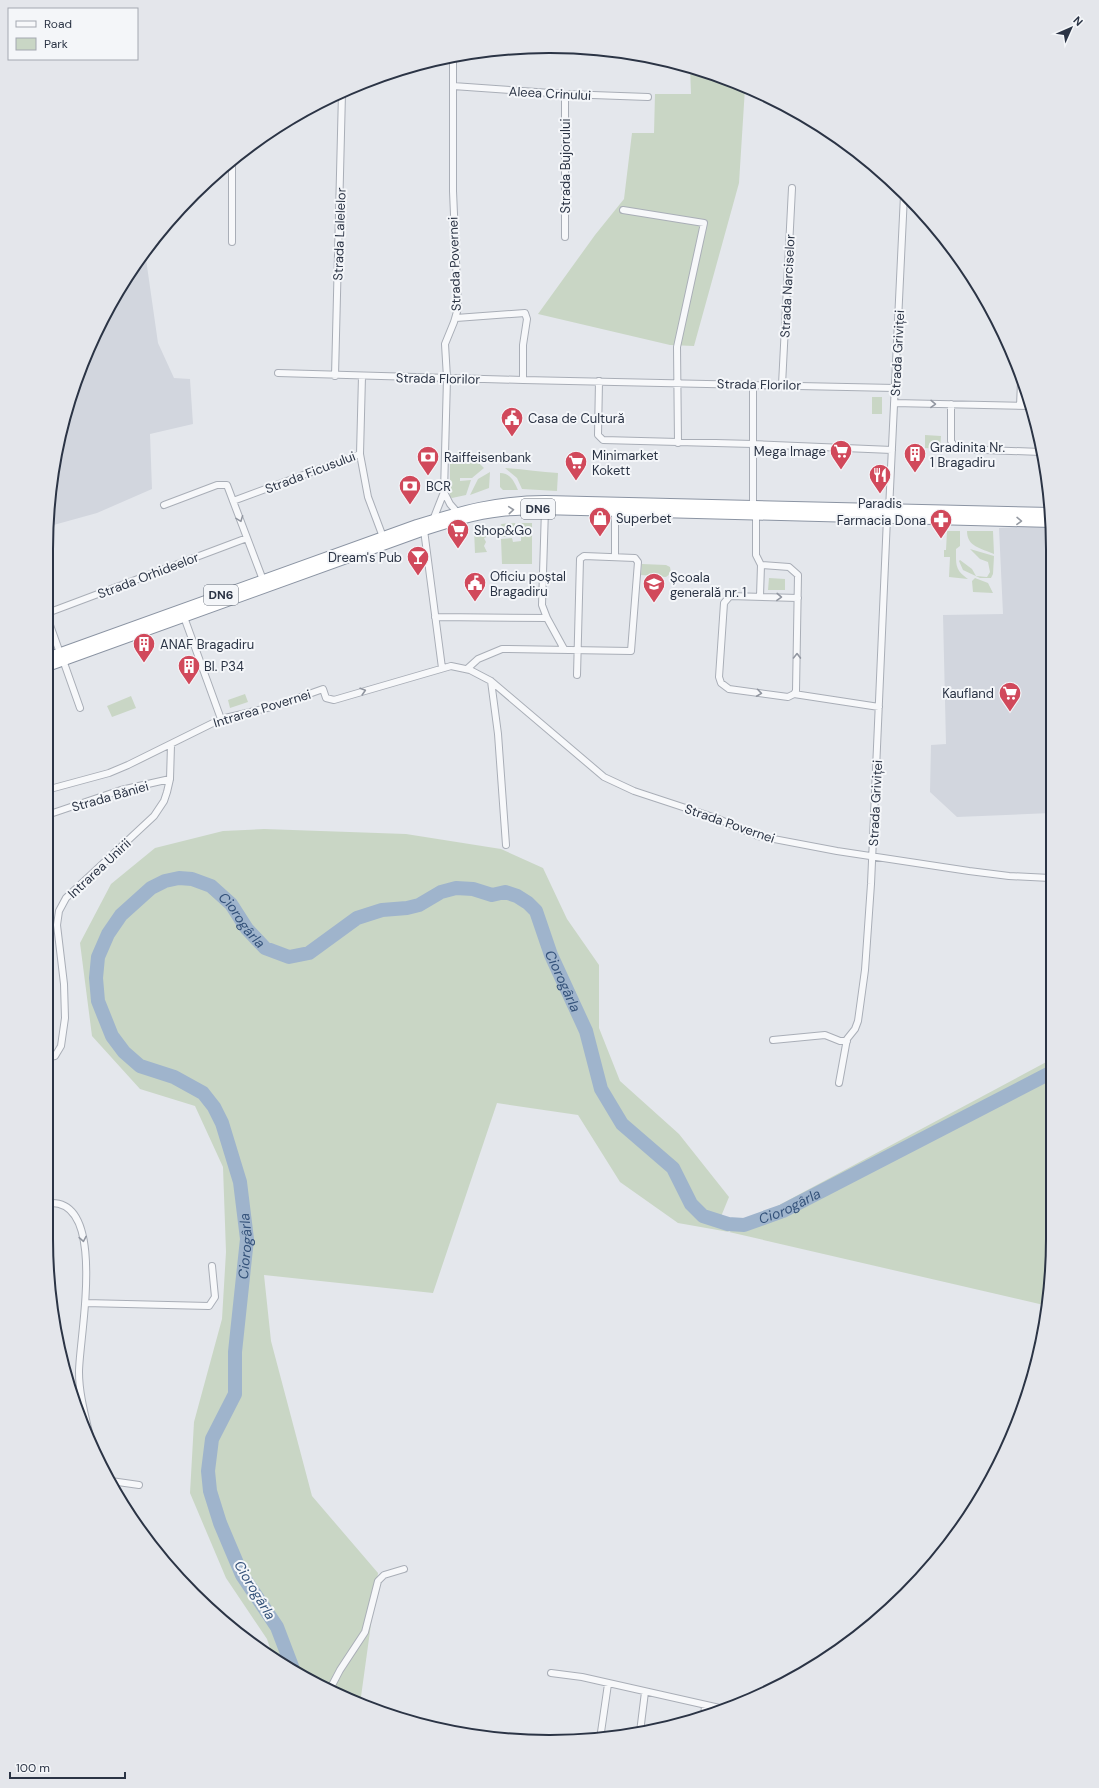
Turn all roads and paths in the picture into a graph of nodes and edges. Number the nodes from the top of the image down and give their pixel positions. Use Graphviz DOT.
graph roads {
  1 [pos="453,63"];
  2 [pos="453,86"];
  3 [pos="565,94"];
  4 [pos="648,97"];
  5 [pos="342,99"];
  6 [pos="232,168"];
  7 [pos="792,188"];
  8 [pos="904,201"];
  9 [pos="623,210"];
  10 [pos="565,238"];
  11 [pos="232,242"];
  12 [pos="456,318"];
  13 [pos="278,373"];
  14 [pos="335,376"];
  15 [pos="362,376"];
  16 [pos="447,378"];
  17 [pos="523,380"];
  18 [pos="599,381"];
  19 [pos="677,382"];
  20 [pos="752,384"];
  21 [pos="782,385"];
  22 [pos="895,388"];
  23 [pos="1020,390"];
  24 [pos="894,403"];
  25 [pos="951,404"];
  26 [pos="1020,406"];
  27 [pos="1025,406"];
  28 [pos="678,443"];
  29 [pos="754,444"];
  30 [pos="892,450"];
  31 [pos="1036,452"];
  32 [pos="360,454"];
  33 [pos="444,492"];
  34 [pos="233,501"];
  35 [pos="164,505"];
  36 [pos="545,509"];
  37 [pos="615,510"];
  38 [pos="754,511"];
  39 [pos="457,512"];
  40 [pos="888,514"];
  41 [pos="1045,514"];
  42 [pos="433,520"];
  43 [pos="1045,522"];
  44 [pos="424,530"];
  45 [pos="383,537"];
  46 [pos="247,538"];
  47 [pos="615,556"];
  48 [pos="761,564"];
  49 [pos="263,580"];
  50 [pos="760,596"];
  51 [pos="798,598"];
  52 [pos="53,611"];
  53 [pos="184,617"];
  54 [pos="435,617"];
  55 [pos="547,618"];
  56 [pos="53,633"];
  57 [pos="564,649"];
  58 [pos="578,650"];
  59 [pos="53,657"];
  60 [pos="62,657"];
  61 [pos="53,663"];
  62 [pos="451,666"];
  63 [pos="439,669"];
  64 [pos="467,669"];
  65 [pos="577,675"];
  66 [pos="491,681"];
  67 [pos="794,694"];
  68 [pos="879,707"];
  69 [pos="80,708"];
  70 [pos="221,719"];
  71 [pos="171,745"];
  72 [pos="170,779"];
  73 [pos="53,788"];
  74 [pos="53,813"];
  75 [pos="506,845"];
  76 [pos="872,856"];
  77 [pos="1046,878"];
  78 [pos="773,1040"];
  79 [pos="847,1041"];
  80 [pos="53,1056"];
  81 [pos="839,1083"];
  82 [pos="53,1203"];
  83 [pos="212,1266"];
  84 [pos="85,1303"];
  85 [pos="87,1419"];
  86 [pos="118,1483"];
  87 [pos="139,1485"];
  88 [pos="404,1569"];
  89 [pos="551,1673"];
  90 [pos="608,1684"];
  91 [pos="332,1685"];
  92 [pos="645,1692"];
  93 [pos="706,1706"];
  94 [pos="714,1707"];
  95 [pos="705,1710"];
  96 [pos="641,1726"];
  97 [pos="601,1732"];
  1 -- 2 [label="street, Strada Povernei"];
  2 -- 3 [label="street, Aleea Crinului"];
  2 -- 12 [label="street, Strada Povernei"];
  3 -- 4 [label="street, Aleea Crinului"];
  3 -- 10 [label="street, Strada Bujorului"];
  5 -- 14 [label="street, Strada Lalelelor"];
  6 -- 11 [label="street"];
  7 -- 21 [label="street, Strada Narciselor"];
  8 -- 22 [label="street, Strada Griviței"];
  9 -- 19 [label="street"];
  12 -- 16 [label="street, Strada Povernei"];
  12 -- 17 [label="street"];
  13 -- 14 [label="street, Strada Florilor"];
  14 -- 15 [label="street, Strada Florilor"];
  15 -- 16 [label="street, Strada Florilor"];
  15 -- 32 [label="street, Strada Ficusului"];
  16 -- 17 [label="street, Strada Florilor"];
  16 -- 33 [label="street, Strada Povernei"];
  17 -- 18 [label="street, Strada Florilor"];
  18 -- 19 [label="street, Strada Florilor"];
  18 -- 28 [label="street"];
  19 -- 20 [label="street, Strada Florilor"];
  19 -- 28 [label="street"];
  20 -- 21 [label="street, Strada Florilor"];
  20 -- 29 [label="street"];
  21 -- 22 [label="street, Strada Florilor"];
  22 -- 24 [label="street, Strada Griviței"];
  23 -- 26 [label="street"];
  24 -- 25 [label="street, one-way"];
  24 -- 30 [label="street, Strada Griviței"];
  25 -- 26 [label="street"];
  25 -- 31 [label="street"];
  26 -- 27 [label="street"];
  28 -- 29 [label="street"];
  29 -- 30 [label="street"];
  29 -- 38 [label="street"];
  30 -- 40 [label="street, Strada Griviței"];
  32 -- 34 [label="street, Strada Ficusului"];
  32 -- 45 [label="street"];
  33 -- 39 [label="street"];
  33 -- 42 [label="street"];
  34 -- 35 [label="street"];
  34 -- 46 [label="street, one-way"];
  36 -- 37 [label="highway, DN6"];
  44 -- 36 [label="highway, DN6, one-way"];
  36 -- 55 [label="street"];
  37 -- 38 [label="highway, DN6"];
  37 -- 47 [label="street"];
  38 -- 39 [label="highway, DN6"];
  38 -- 40 [label="highway, DN6"];
  38 -- 48 [label="street"];
  39 -- 42 [label="highway, DN6"];
  40 -- 41 [label="highway, DN6"];
  40 -- 43 [label="highway, DN6, one-way"];
  40 -- 68 [label="street, Strada Griviței"];
  42 -- 45 [label="highway, DN6"];
  44 -- 53 [label="highway, DN6"];
  44 -- 54 [label="street"];
  45 -- 49 [label="highway, DN6"];
  46 -- 49 [label="street"];
  46 -- 52 [label="street, Strada Orhideelor"];
  47 -- 58 [label="street"];
  47 -- 58 [label="street"];
  48 -- 50 [label="street"];
  48 -- 51 [label="street"];
  49 -- 60 [label="highway, DN6"];
  50 -- 51 [label="street, one-way"];
  50 -- 67 [label="street, one-way"];
  67 -- 51 [label="street, one-way"];
  53 -- 60 [label="highway, DN6"];
  53 -- 70 [label="street"];
  54 -- 55 [label="street"];
  54 -- 63 [label="street"];
  55 -- 57 [label="street"];
  56 -- 60 [label="street"];
  57 -- 58 [label="street"];
  57 -- 64 [label="street"];
  58 -- 65 [label="street"];
  59 -- 60 [label="highway, DN6"];
  60 -- 61 [label="highway, DN6"];
  60 -- 69 [label="street"];
  62 -- 63 [label="street, Intrarea Povernei"];
  62 -- 64 [label="street, Strada Povernei"];
  70 -- 63 [label="street, Intrarea Povernei, one-way"];
  64 -- 66 [label="street, Strada Povernei"];
  66 -- 75 [label="street"];
  66 -- 76 [label="street, Strada Povernei"];
  67 -- 68 [label="street"];
  68 -- 76 [label="street, Strada Griviței"];
  70 -- 71 [label="street, Intrarea Povernei"];
  71 -- 72 [label="street, Intrarea Unirii"];
  71 -- 73 [label="street, Intrarea Povernei"];
  72 -- 74 [label="street, Strada Băniei"];
  72 -- 80 [label="street, Intrarea Unirii"];
  76 -- 77 [label="street, Strada Povernei"];
  76 -- 79 [label="street, Strada Griviței"];
  78 -- 79 [label="street"];
  79 -- 81 [label="street, Strada Griviței"];
  82 -- 84 [label="street, one-way"];
  83 -- 84 [label="street"];
  84 -- 85 [label="street"];
  86 -- 87 [label="street"];
  88 -- 91 [label="street"];
  89 -- 90 [label="street"];
  90 -- 92 [label="street"];
  90 -- 97 [label="street"];
  92 -- 93 [label="street"];
  92 -- 96 [label="street"];
  93 -- 94 [label="street"];
  93 -- 95 [label="street"];
}
